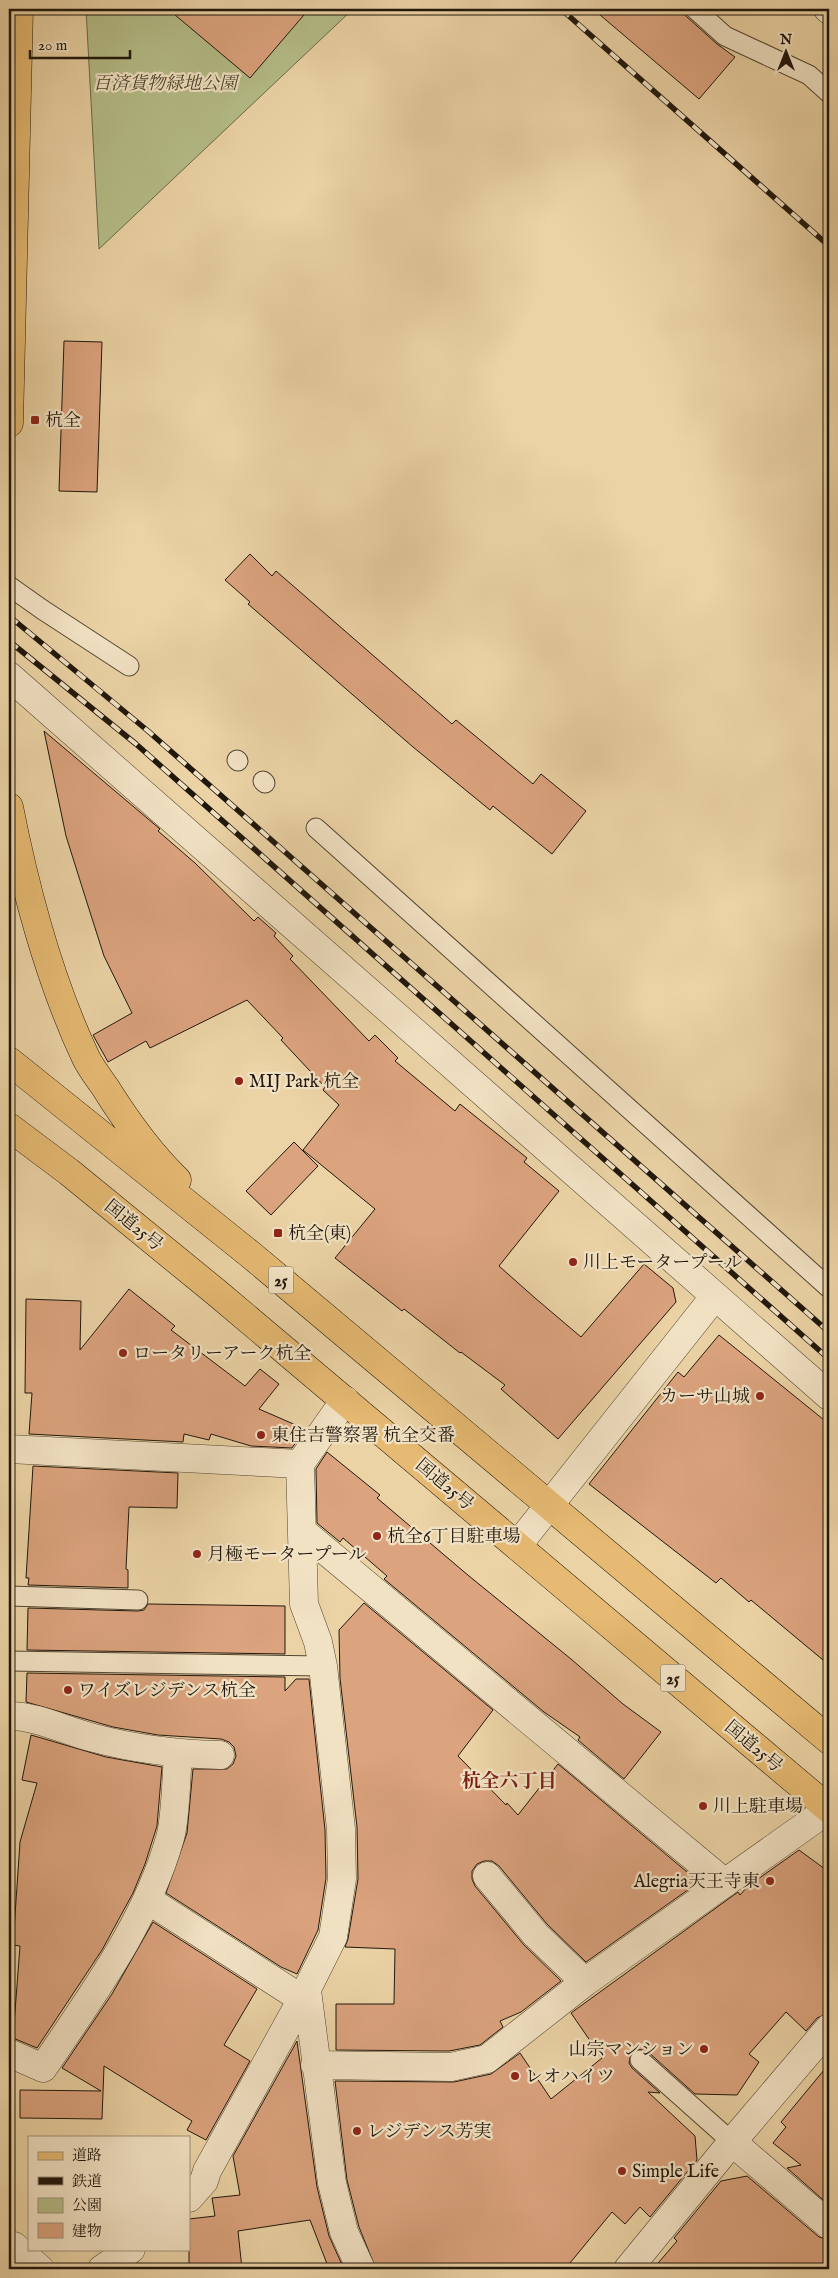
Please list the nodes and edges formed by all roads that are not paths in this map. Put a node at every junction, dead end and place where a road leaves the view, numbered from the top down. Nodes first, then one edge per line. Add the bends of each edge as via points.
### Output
1 (19, 9) edge
2 (695, 9) edge
3 (829, 93) edge
4 (9, 423) edge
5 (9, 586) edge
6 (129, 666) dead end
7 (9, 676) edge
8 (9, 807) edge
9 (316, 828) dead end
10 (9, 1061) edge
11 (9, 1127) edge
12 (251, 1255) junction
13 (829, 1288) edge
14 (715, 1296) junction
15 (829, 1396) edge
16 (345, 1400) junction
17 (9, 1450) edge
18 (300, 1464) junction
19 (548, 1505) junction
20 (302, 1531) junction
21 (517, 1546) junction
22 (9, 1596) edge
23 (138, 1600) dead end
24 (9, 1661) edge
25 (323, 1666) junction
26 (9, 1716) edge
27 (829, 1740) edge
28 (178, 1754) junction
29 (220, 1755) dead end
30 (829, 1809) edge
31 (486, 1876) dead end
32 (725, 1883) junction
33 (148, 1900) junction
34 (585, 1982) junction
35 (304, 1995) junction
36 (829, 2028) edge
37 (9, 2053) edge
38 (640, 2060) dead end
39 (315, 2065) junction
40 (732, 2142) junction
41 (190, 2197) edge
42 (829, 2224) edge
43 (9, 2246) edge
44 (130, 2250) edge
45 (40, 2269) edge
46 (102, 2269) edge
47 (360, 2269) edge
48 (628, 2269) edge

1 - 4 main road
2 - 3 lane via 725,36 809,75
5 - 6 lane
7 - 14 street
8 - 12 main road via 21,866 38,924 62,1000 87,1059 122,1115 172,1176
9 - 13 lane
10 - 12 main road, 25
11 - 16 main road, 国道25号 / 25 via 69,1172
12 - 19 main road, 25
14 - 15 street
14 - 19 street
16 - 18 street
16 - 21 main road, 国道25号 / 25
17 - 18 street
18 - 20 street
19 - 21 street
19 - 27 main road, 25
20 - 25 street via 304,1604
20 - 32 street
21 - 30 main road, 国道25号 / 25
22 - 23 lane
24 - 25 lane
25 - 35 street via 341,1829 342,1879 333,1937
26 - 28 street via 24,1716 94,1738
28 - 29 street
28 - 33 street via 171,1836
30 - 32 street
31 - 34 street via 536,1935
32 - 34 street
33 - 35 street
33 - 37 street via 104,1978 43,2068
34 - 39 street via 487,2059 451,2067
35 - 39 street
35 - 41 street via 204,2181
36 - 40 street
38 - 40 lane
39 - 47 street via 332,2183 344,2232
40 - 42 street
40 - 48 street
43 - 45 street via 14,2246
44 - 46 street

